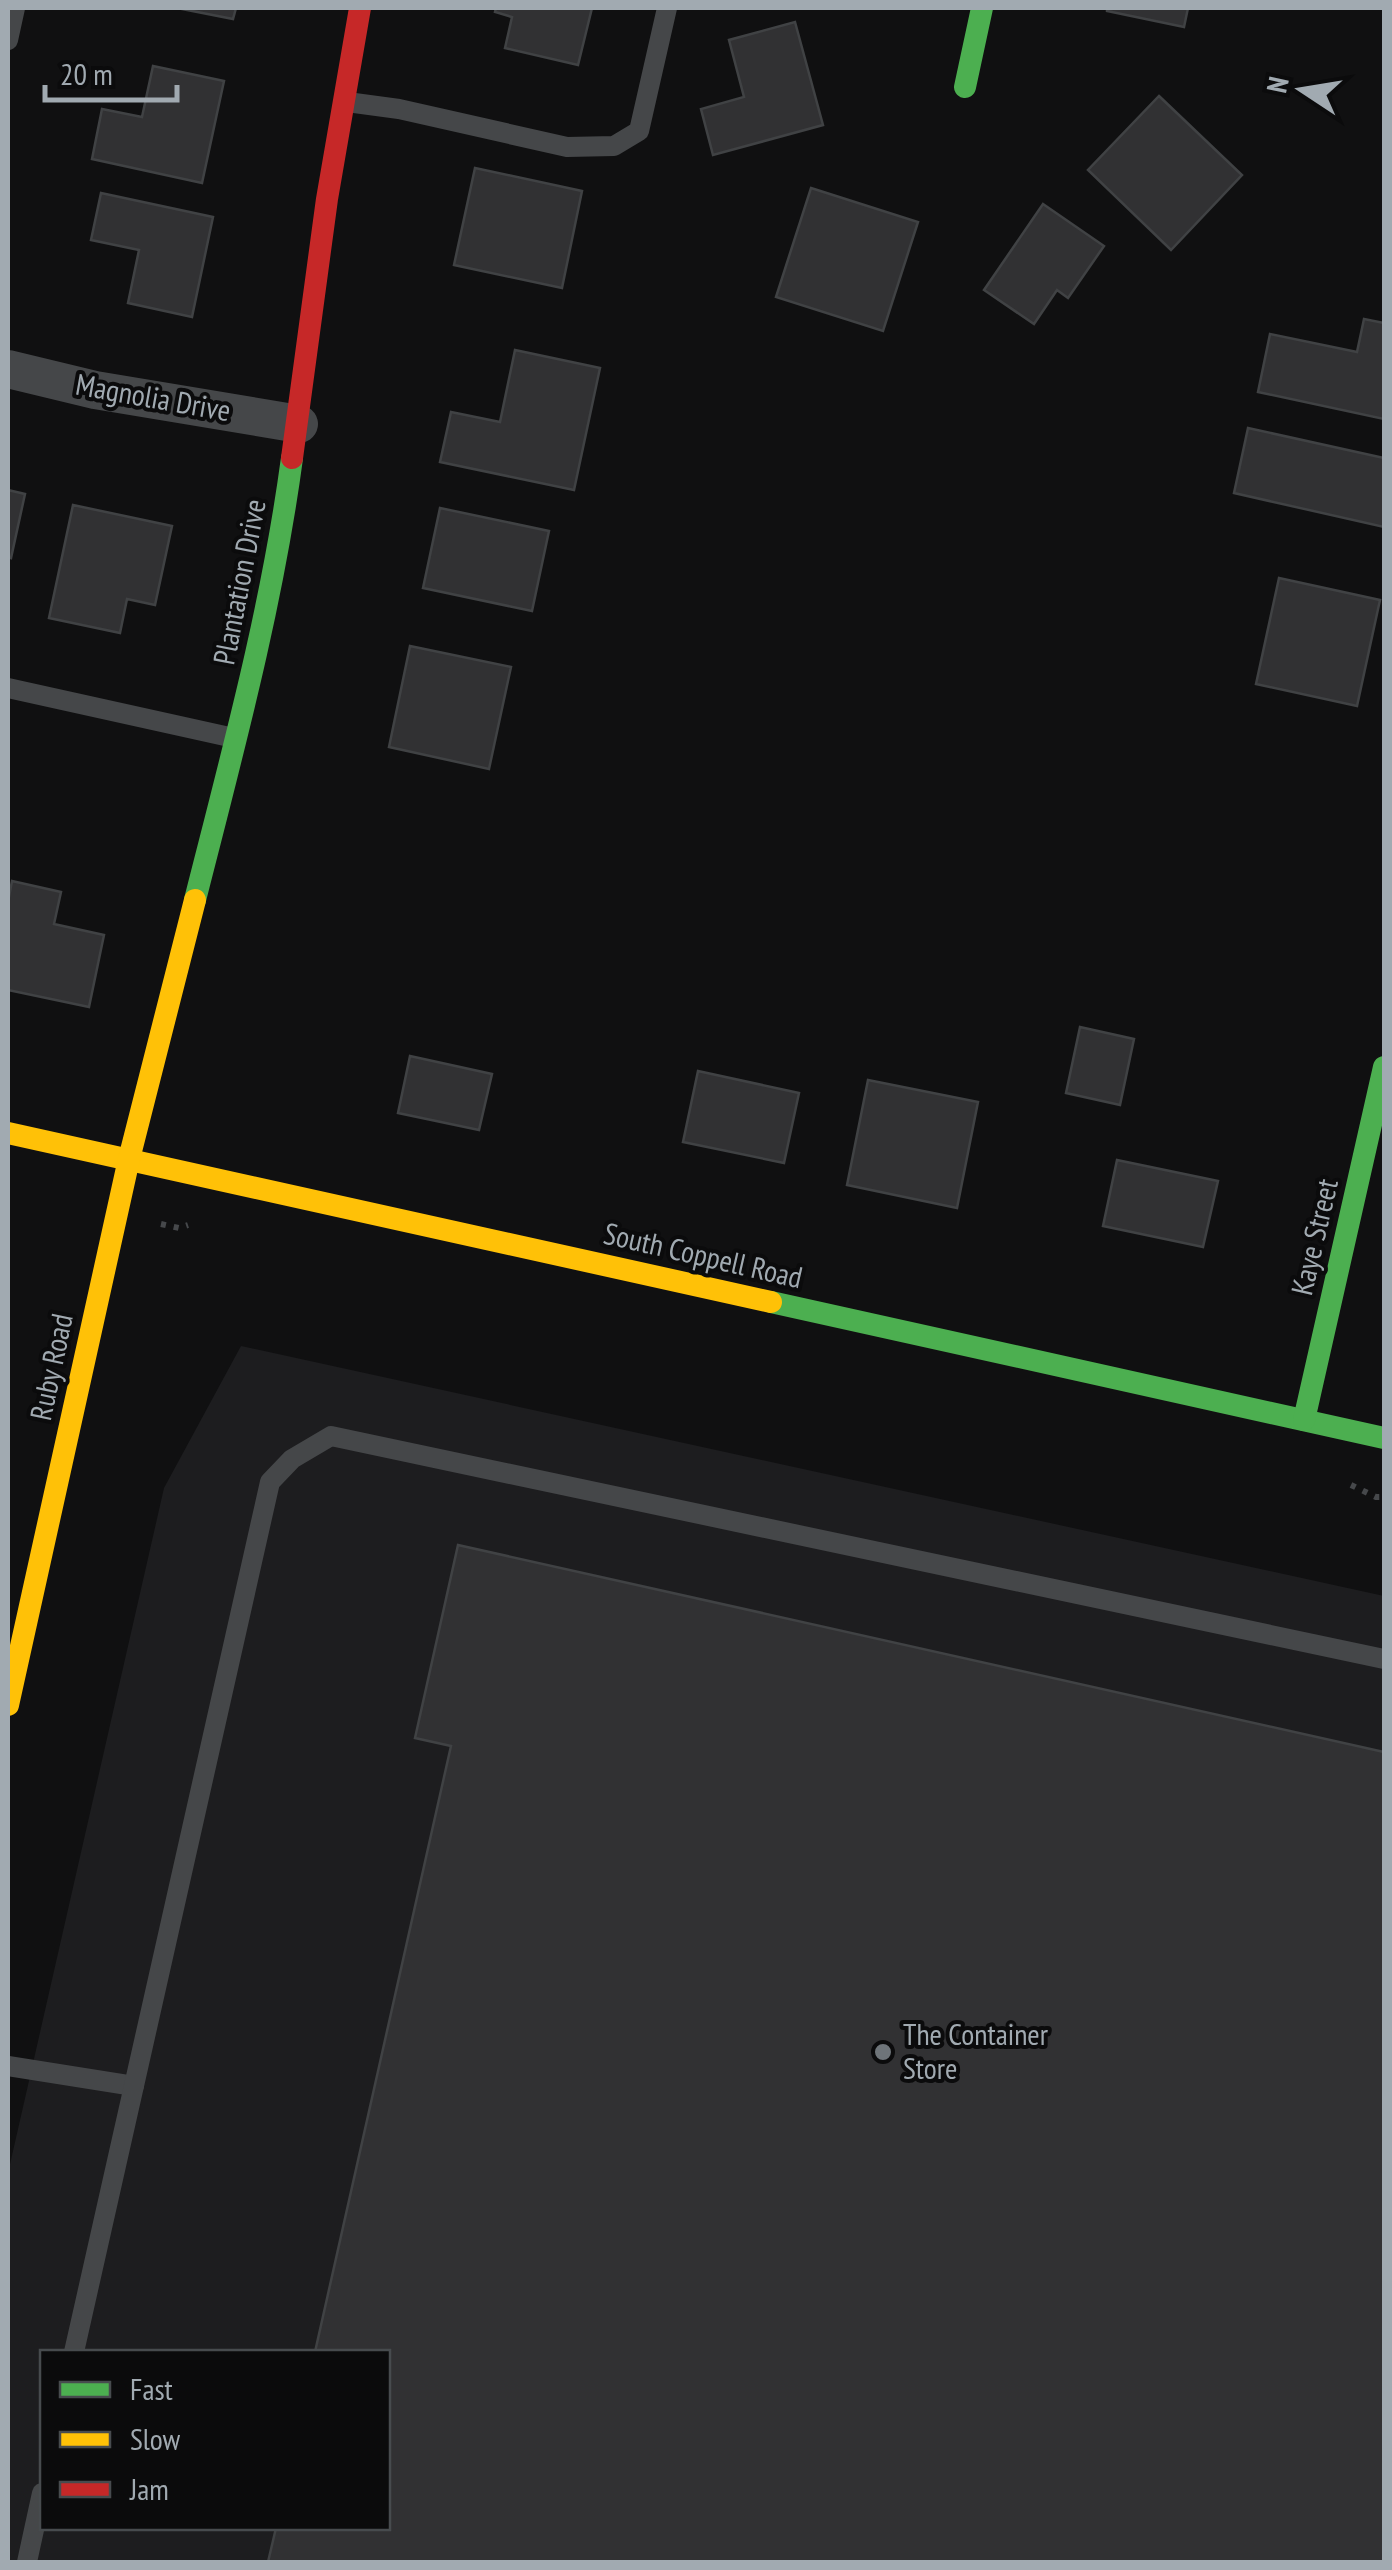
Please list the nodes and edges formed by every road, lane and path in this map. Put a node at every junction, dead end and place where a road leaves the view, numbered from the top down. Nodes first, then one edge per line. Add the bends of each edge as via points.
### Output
1 (15, 8) edge
2 (360, 8) edge
3 (667, 8) edge
4 (982, 8) edge
5 (8, 40) edge
6 (965, 87) dead end
7 (346, 102) junction
8 (8, 369) edge
9 (299, 424) junction
10 (8, 688) edge
11 (236, 738) junction
12 (1384, 1068) edge
13 (8, 1133) edge
14 (128, 1159) junction
15 (1304, 1420) junction
16 (1384, 1438) edge
17 (1384, 1659) edge
18 (8, 1705) edge
19 (8, 2066) edge
20 (134, 2086) junction
21 (74, 2350) edge
22 (40, 2503) edge
23 (27, 2562) edge

1 - 5 lane
2 - 7 street, Plantation Drive
3 - 7 lane via 639,131 614,146 567,148
4 - 6 street
7 - 9 street, Plantation Drive via 326,199
8 - 9 street, Magnolia Drive
9 - 11 street, Plantation Drive via 284,528
10 - 11 lane
11 - 14 street, Plantation Drive
12 - 15 street, Kaye Street
13 - 14 street, South Coppell Road
14 - 15 street, South Coppell Road
14 - 18 street, Ruby Road
15 - 16 street, South Coppell Road
17 - 20 lane via 331,1436 292,1458 270,1482
19 - 20 lane
20 - 21 lane
22 - 23 lane

